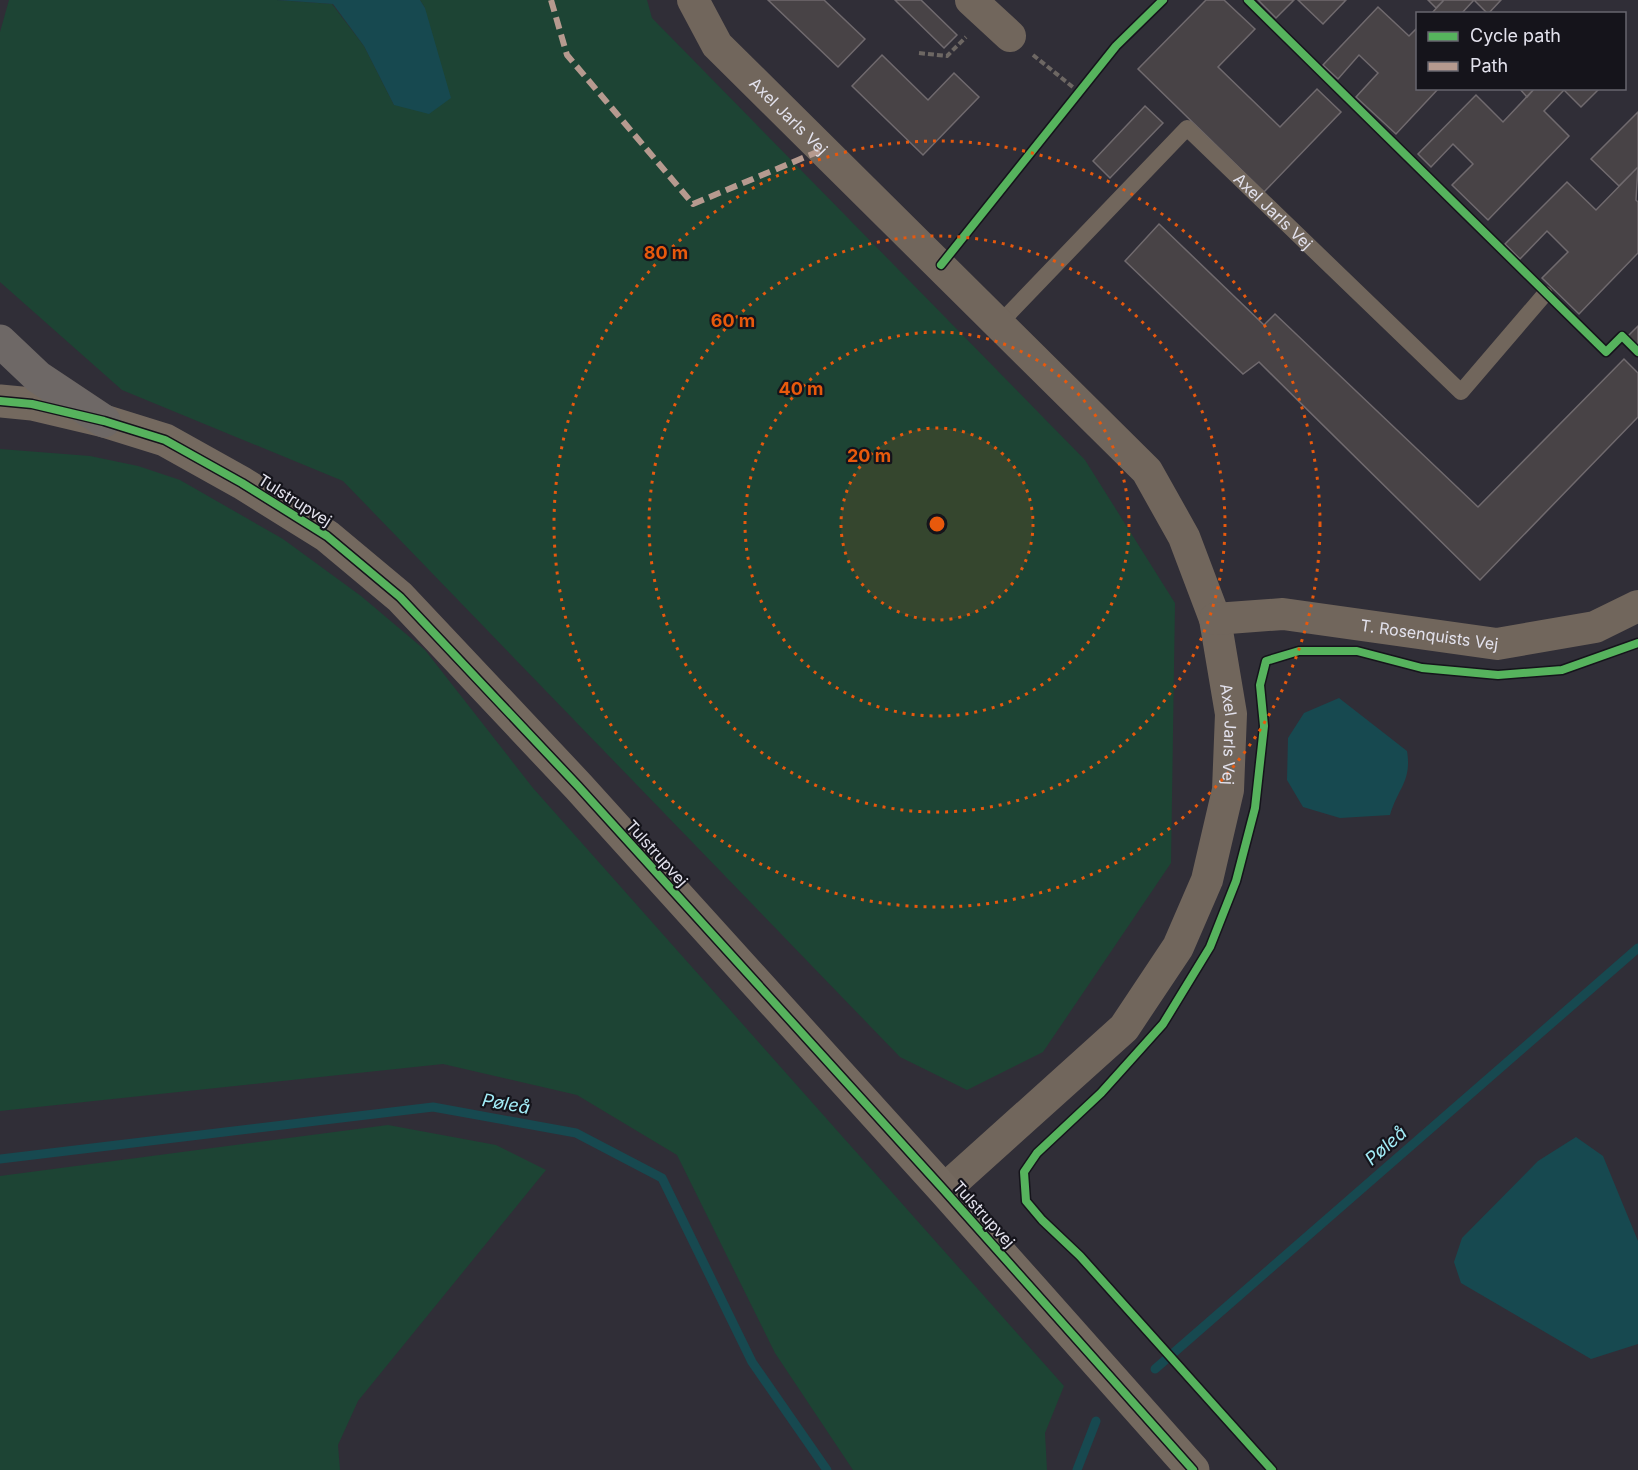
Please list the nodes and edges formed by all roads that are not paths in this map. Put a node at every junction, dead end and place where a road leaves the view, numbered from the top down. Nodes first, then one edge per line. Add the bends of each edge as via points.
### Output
1 (693, 0) edge
2 (979, 7) edge
3 (1010, 36) road end
4 (1545, 294) dead end
5 (1000, 324) junction
6 (0, 341) edge
7 (0, 386) edge
8 (0, 401) edge
9 (32, 404) junction
10 (104, 421) junction
11 (1638, 606) edge
12 (1215, 618) junction
13 (944, 1190) junction
14 (1193, 1470) edge

1 - 5 street, Axel Jarls Vej via 717,45
2 - 3 street
4 - 5 lane, Axel Jarls Vej via 1461,392 1187,129
5 - 12 street, Axel Jarls Vej via 1147,471 1184,537
6 - 10 highway via 38,377
7 - 9 street, Tulstrupvej
8 - 9 street, Tulstrupvej
9 - 10 street, Tulstrupvej
10 - 13 street, Tulstrupvej via 165,440 242,483 327,536 400,597 586,795
11 - 12 street, T. Rosenquists Vej via 1595,627 1497,644 1283,614
12 - 13 street, Axel Jarls Vej via 1231,714 1228,790 1207,880 1178,947 1124,1028
13 - 14 street, Tulstrupvej

